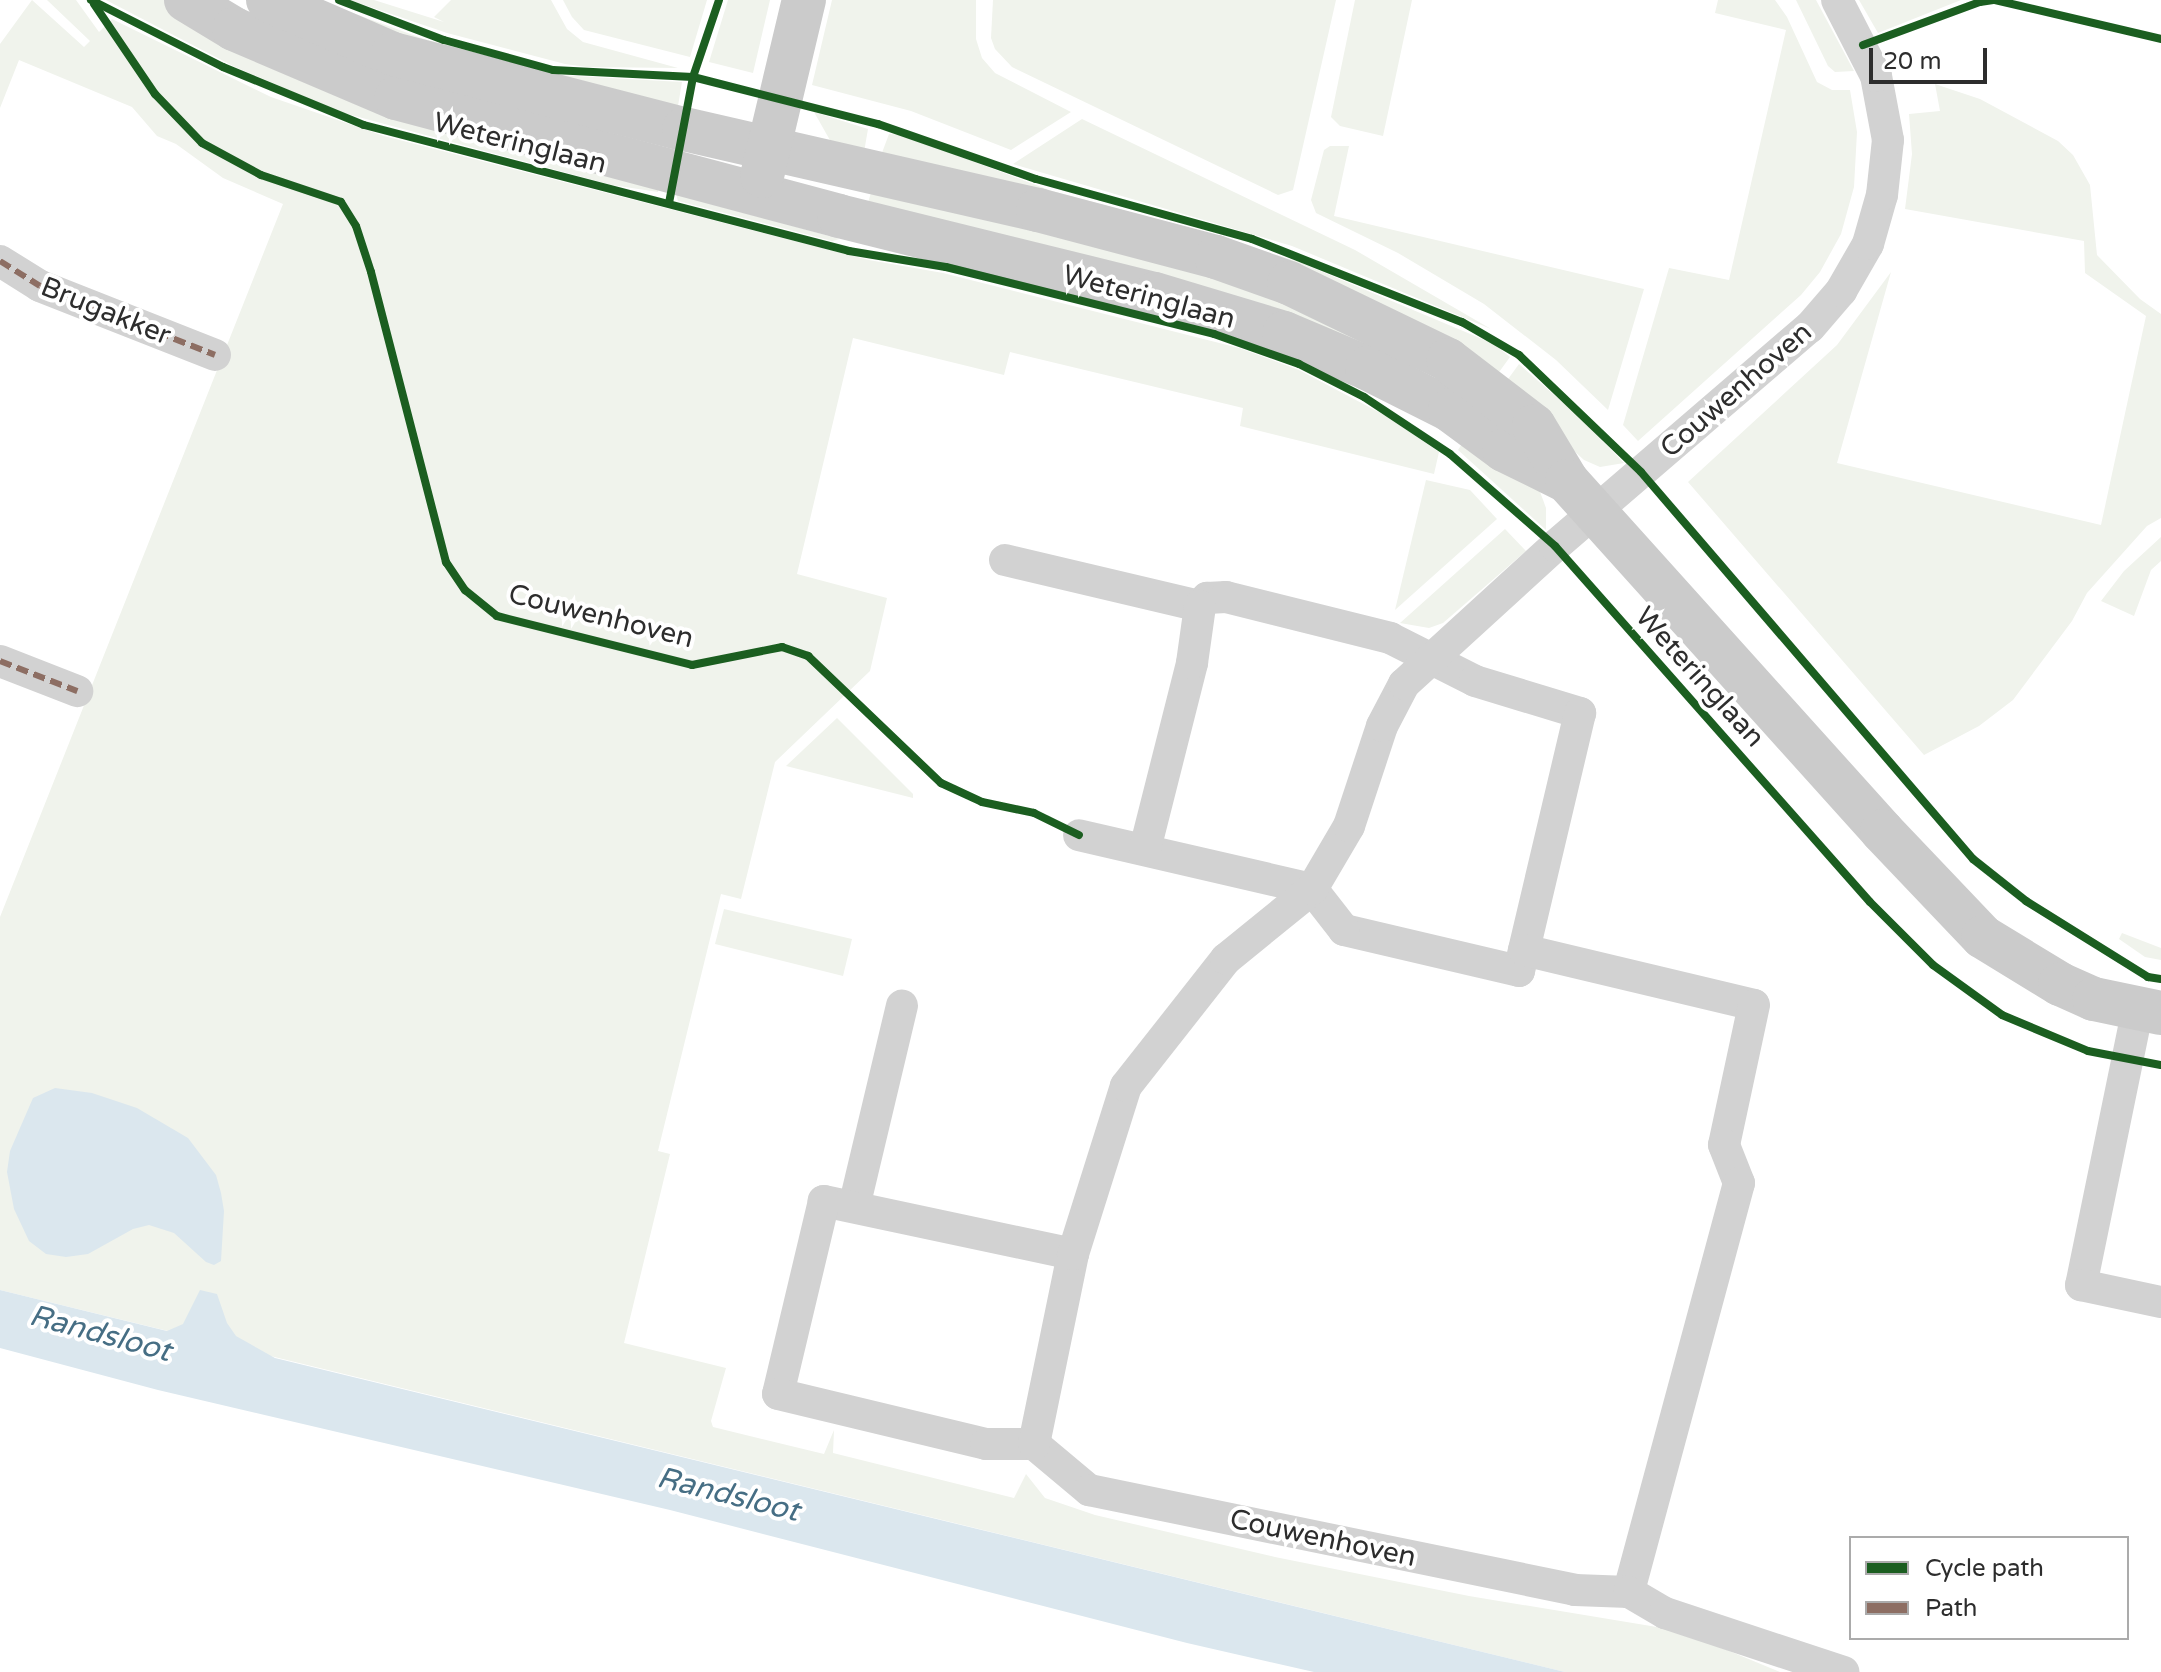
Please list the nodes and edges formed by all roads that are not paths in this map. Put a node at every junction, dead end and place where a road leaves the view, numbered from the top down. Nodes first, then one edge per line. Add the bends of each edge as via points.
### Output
1 (186, 0) edge
2 (268, 0) edge
3 (804, 0) edge
4 (1837, 0) edge
5 (768, 148) junction
6 (757, 193) junction
7 (0, 261) edge
8 (215, 355) dead end
9 (1567, 481) junction
10 (1595, 513) junction
11 (1005, 560) dead end
12 (1200, 606) junction
13 (1433, 658) junction
14 (0, 661) edge
15 (77, 691) dead end
16 (1079, 835) dead end
17 (1145, 849) junction
18 (1312, 889) junction
19 (1524, 950) junction
20 (902, 1006) dead end
21 (2149, 1010) edge
22 (854, 1207) junction
23 (1073, 1254) junction
24 (2161, 1302) edge
25 (1034, 1444) junction
26 (1629, 1592) junction
27 (1843, 1672) edge

1 - 6 street, Weteringlaan via 234,29 396,98
2 - 5 street, Weteringlaan via 393,54
3 - 5 street
4 - 10 street, Couwenhoven via 1876,76 1888,140 1882,195 1868,244 1841,291 1810,327
5 - 6 street
5 - 9 street, Weteringlaan via 1038,210 1216,257 1289,283 1448,360 1534,426
6 - 9 street, Weteringlaan via 1155,294 1284,333 1450,410 1504,450
7 - 8 street, Brugakker via 40,286
9 - 10 street, Weteringlaan
10 - 13 street, Couwenhoven
10 - 21 street, Weteringlaan via 1983,937 2094,999
11 - 12 street
12 - 13 street via 1207,598 1226,597 1390,638
12 - 17 street via 1192,663
13 - 18 street, Couwenhoven via 1404,684 1382,726 1349,826
13 - 19 street via 1475,681 1580,713
14 - 15 street
16 - 17 street
17 - 18 street
18 - 19 street via 1344,930 1519,971
18 - 23 street, Couwenhoven via 1226,959 1126,1086
19 - 26 street via 1754,1005 1724,1145 1739,1183
20 - 22 street
21 - 24 street via 2081,1285
22 - 23 street
22 - 25 street via 824,1201 778,1394 986,1444
23 - 25 street, Couwenhoven
25 - 26 street, Couwenhoven via 1089,1490 1575,1590
26 - 27 street, Couwenhoven via 1665,1613

